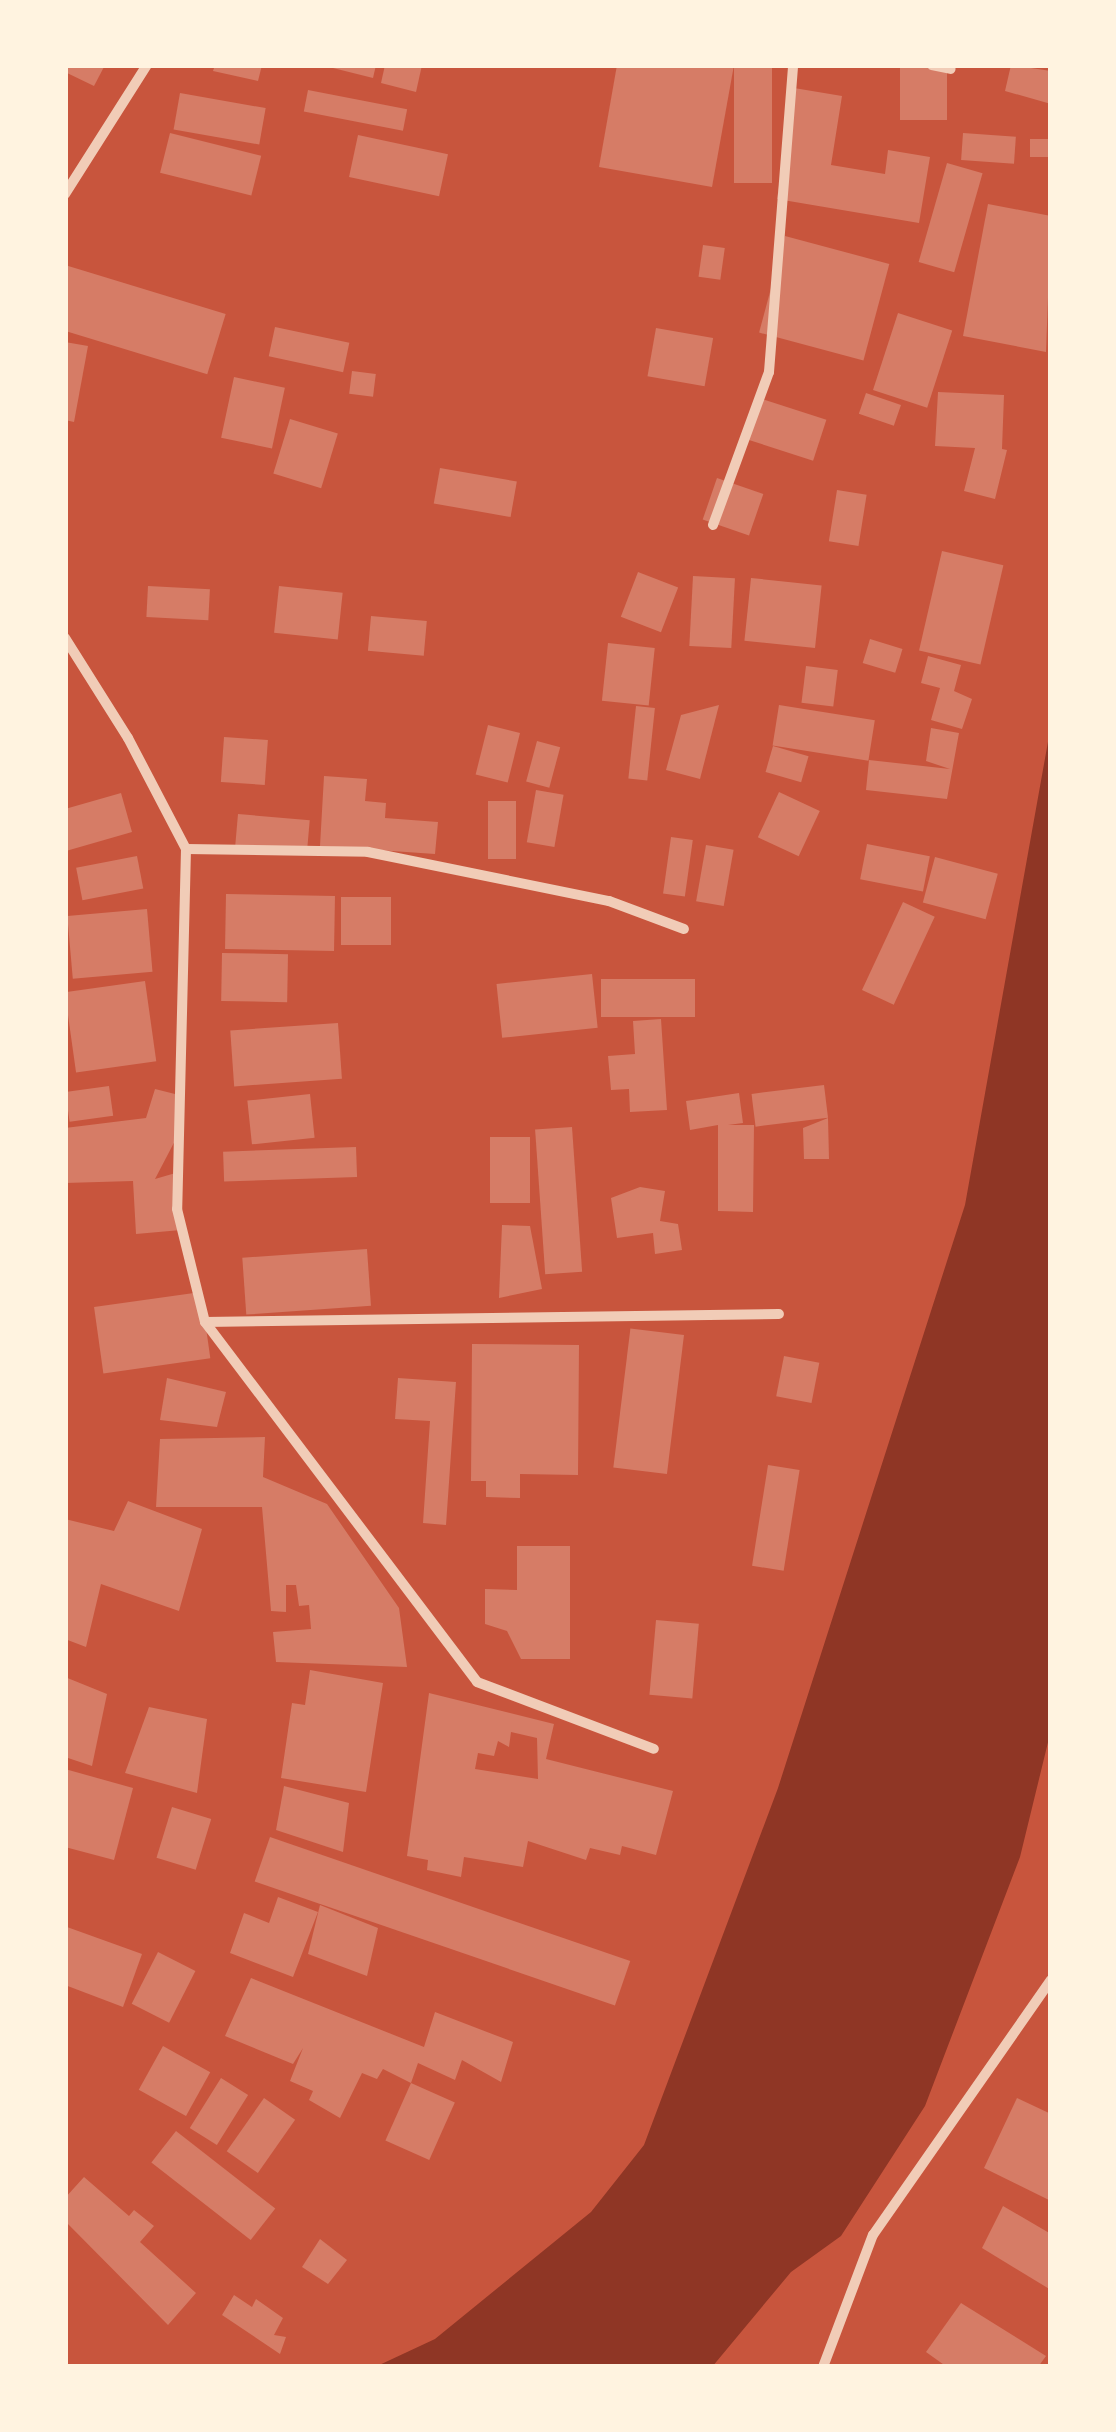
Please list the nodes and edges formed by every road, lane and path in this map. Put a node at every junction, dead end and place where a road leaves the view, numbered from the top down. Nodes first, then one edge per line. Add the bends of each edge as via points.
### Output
1 (147, 65) edge
2 (793, 65) edge
3 (932, 65) edge
4 (951, 69) dead end
5 (65, 194) edge
6 (713, 526) dead end
7 (65, 638) edge
8 (186, 849) junction
9 (684, 929) dead end
10 (779, 1314) dead end
11 (205, 1322) junction
12 (654, 1749) dead end
13 (1051, 1980) edge
14 (822, 2367) edge

1 - 5 street
2 - 6 street via 769,372
3 - 4 street
7 - 8 street
8 - 9 street via 368,852 609,901
8 - 11 street via 177,1209
10 - 11 street
11 - 12 street via 477,1682
13 - 14 street via 873,2235

